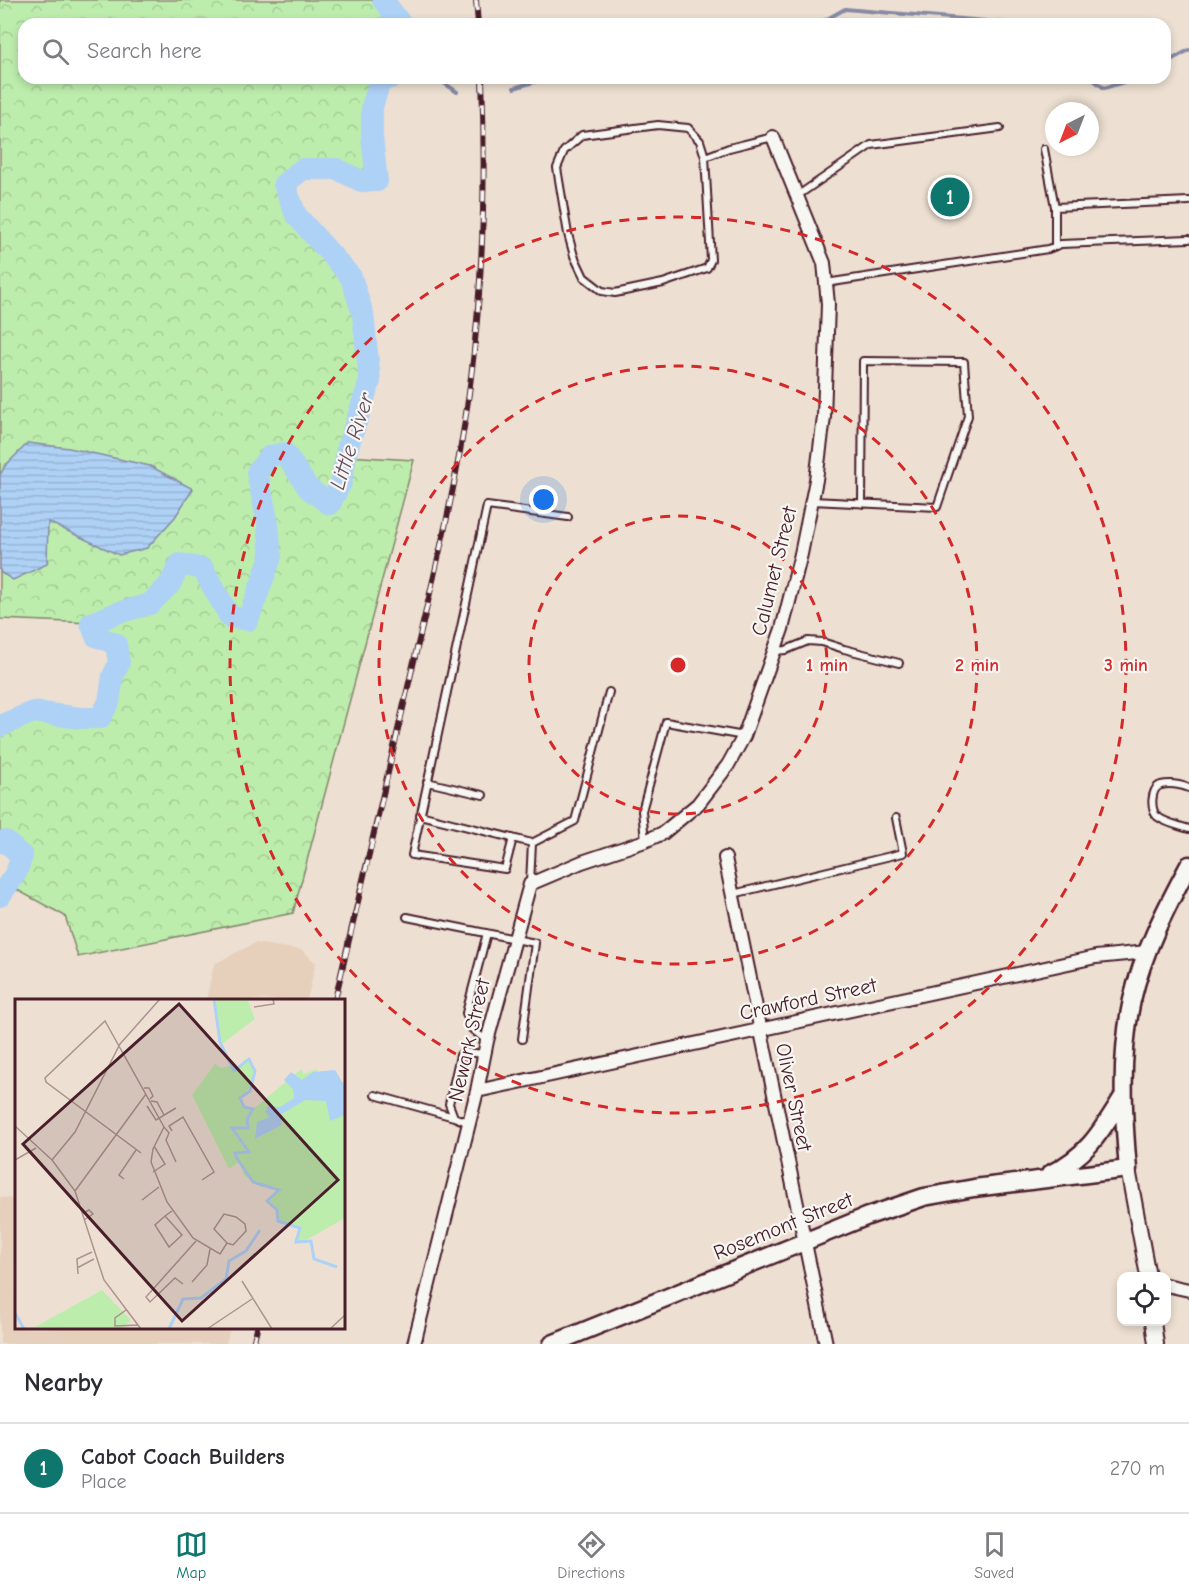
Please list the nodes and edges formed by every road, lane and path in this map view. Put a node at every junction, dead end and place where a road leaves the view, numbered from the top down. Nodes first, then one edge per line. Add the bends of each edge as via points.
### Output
1 (1000, 128) dead end
2 (773, 137) joint
3 (1044, 149) dead end
4 (705, 157) junction
5 (797, 196) junction
6 (1189, 201) edge
7 (1055, 207) junction
8 (1189, 239) edge
9 (1055, 246) junction
10 (826, 283) junction
11 (812, 501) junction
12 (862, 504) junction
13 (568, 517) dead end
14 (775, 651) junction
15 (899, 663) dead end
16 (609, 692) dead end
17 (744, 736) junction
18 (427, 782) junction
19 (1189, 788) edge
20 (483, 795) dead end
21 (420, 815) junction
22 (896, 818) dead end
23 (1189, 830) edge
24 (513, 838) junction
25 (645, 841) junction
26 (532, 843) junction
27 (725, 858) dead end
28 (1189, 865) edge
29 (530, 884) junction
30 (732, 894) junction
31 (407, 916) dead end
32 (487, 933) junction
33 (514, 938) junction
34 (1147, 952) junction
35 (760, 1029) junction
36 (522, 1039) dead end
37 (486, 1048) junction
38 (477, 1090) junction
39 (375, 1095) dead end
40 (1122, 1098) junction
41 (454, 1117) junction
42 (469, 1124) junction
43 (1128, 1169) junction
44 (1039, 1179) junction
45 (804, 1242) junction
46 (1147, 1272) edge
47 (1171, 1286) edge
48 (1189, 1290) edge
49 (1154, 1326) edge
50 (414, 1344) edge
51 (552, 1344) edge
52 (826, 1344) edge
53 (1156, 1344) edge

1 - 5 lane via 871,145
2 - 4 lane
2 - 5 street, Calumet Street
3 - 7 lane
4 - 4 lane via 711,260 707,268 615,293 602,291 584,277 568,234 557,168 572,142 591,133 658,125 688,129 700,141
5 - 10 street, Calumet Street via 824,263
6 - 7 lane
7 - 9 lane
8 - 9 lane
9 - 10 lane
10 - 11 street, Calumet Street via 824,417
11 - 12 lane
11 - 14 street, Calumet Street
12 - 12 lane via 937,507 968,417 964,362 863,361
13 - 18 lane via 487,506
14 - 15 lane via 808,640
14 - 17 street, Calumet Street
16 - 26 lane via 575,821
17 - 25 street, Calumet Street via 698,804 663,833
17 - 25 lane via 666,722 642,811
18 - 20 lane
18 - 21 lane
19 - 23 lane via 1161,785 1154,793 1153,804 1158,817
21 - 24 lane
21 - 24 lane via 412,855 505,869
22 - 30 lane via 903,853
24 - 26 lane
25 - 29 street
26 - 29 lane
27 - 30 street, Oliver Street
28 - 34 main road
29 - 33 street, Newark Street
30 - 35 street, Oliver Street
31 - 32 lane
32 - 33 lane
32 - 37 lane via 466,1013
33 - 36 lane via 535,943
33 - 37 street, Newark Street
34 - 35 street, Crawford Street via 1096,957
34 - 40 main road via 1132,1000
35 - 38 street, Crawford Street
35 - 45 street, Oliver Street
37 - 38 street, Newark Street
37 - 41 lane via 460,1055 449,1104
38 - 42 street, Newark Street
39 - 41 lane
40 - 43 main road
40 - 44 main road, Rosemont Street via 1080,1156
41 - 42 lane
42 - 50 street, Newark Street
43 - 44 main road, Rosemont Street
43 - 46 street
44 - 45 main road, Rosemont Street via 924,1197
45 - 51 main road, Rosemont Street
45 - 52 street, Oliver Street
47 - 48 street
49 - 53 street

